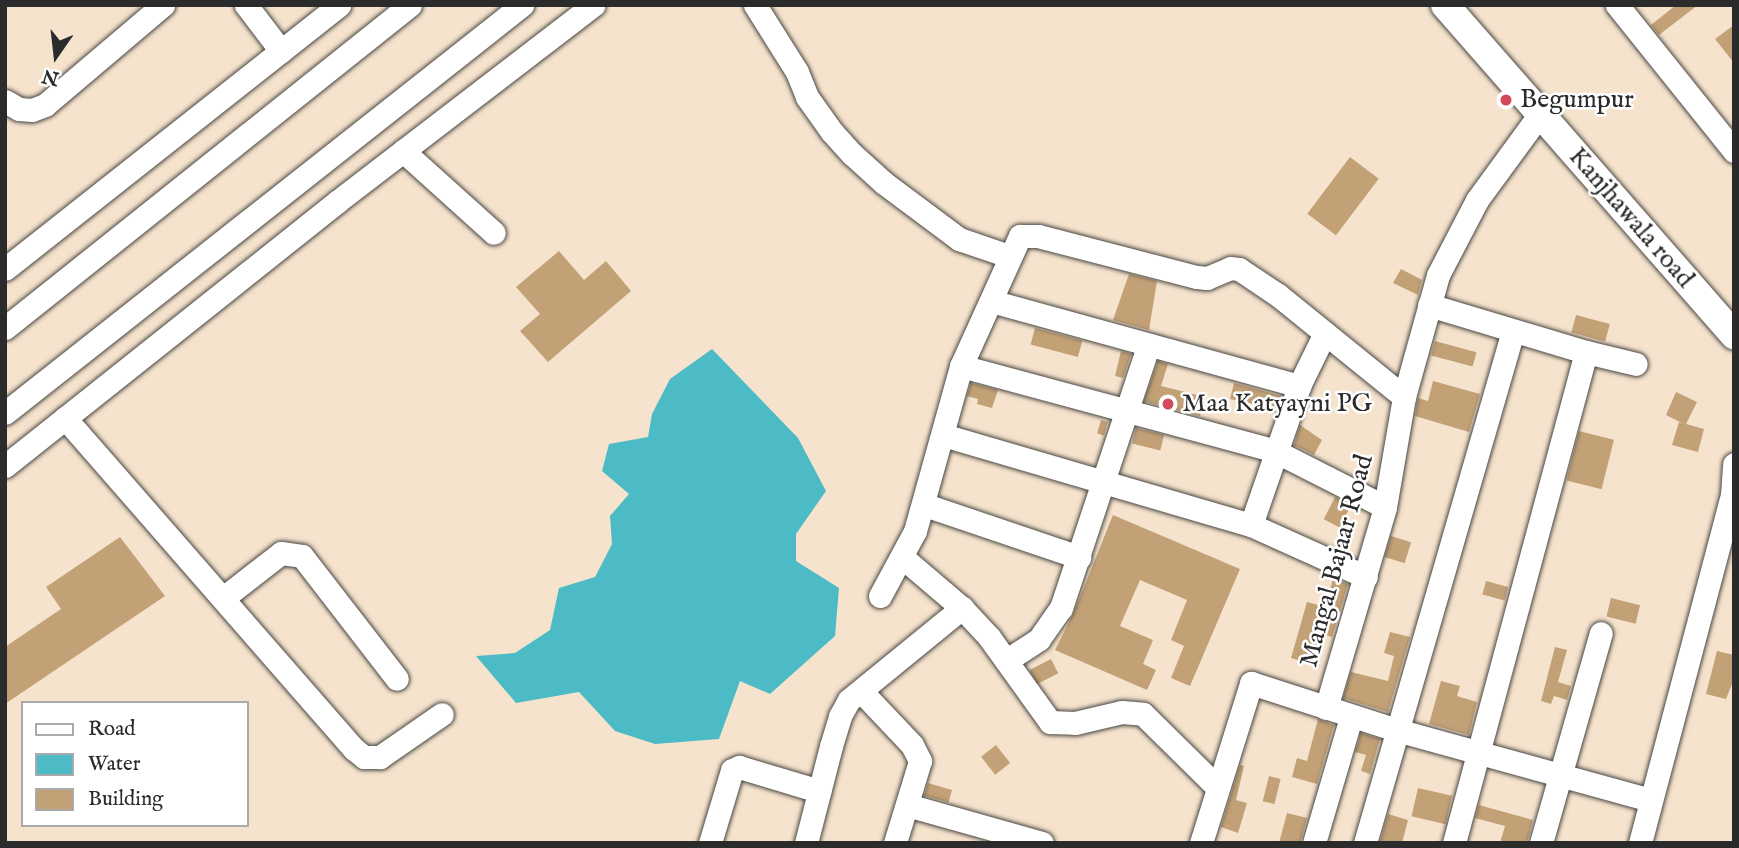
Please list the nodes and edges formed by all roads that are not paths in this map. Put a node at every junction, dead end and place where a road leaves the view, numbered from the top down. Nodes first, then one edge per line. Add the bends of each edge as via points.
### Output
1 (163, 5) edge
2 (246, 5) edge
3 (339, 5) edge
4 (410, 5) edge
5 (522, 5) edge
6 (593, 5) edge
7 (755, 5) edge
8 (1618, 5) edge
9 (1458, 7) edge
10 (281, 51) junction
11 (5, 101) edge
12 (1540, 114) junction
13 (403, 151) junction
14 (1734, 152) edge
15 (494, 233) dead end
16 (1009, 256) junction
17 (5, 269) edge
18 (991, 301) junction
19 (1429, 305) junction
20 (1734, 305) edge
21 (5, 328) edge
22 (1513, 331) junction
23 (1325, 333) junction
24 (1734, 335) edge
25 (1148, 346) junction
26 (1586, 352) junction
27 (1636, 364) dead end
28 (961, 366) junction
29 (1300, 386) junction
30 (1404, 397) junction
31 (1128, 412) junction
32 (5, 413) edge
33 (65, 418) junction
34 (943, 435) junction
35 (1275, 451) junction
36 (1734, 464) edge
37 (5, 466) edge
38 (1105, 481) junction
39 (925, 505) junction
40 (1385, 508) junction
41 (1251, 525) junction
42 (1726, 552) edge
43 (902, 557) junction
44 (1079, 557) junction
45 (1366, 577) junction
46 (880, 596) dead end
47 (223, 598) junction
48 (962, 608) junction
49 (1601, 633) dead end
50 (1007, 660) junction
51 (397, 679) dead end
52 (861, 691) junction
53 (1326, 708) junction
54 (442, 714) dead end
55 (1351, 717) junction
56 (1400, 731) junction
57 (1479, 753) junction
58 (1562, 776) junction
59 (1217, 787) junction
60 (819, 791) junction
61 (1651, 800) junction
62 (907, 805) junction
63 (710, 843) edge
64 (806, 843) edge
65 (895, 843) edge
66 (1042, 843) edge
67 (1200, 843) edge
68 (1314, 843) edge
69 (1365, 843) edge
70 (1454, 843) edge
71 (1541, 843) edge
72 (1640, 843) edge

1 - 11 street via 45,105 19,110
2 - 10 street
3 - 10 street
4 - 21 street
5 - 32 street
6 - 13 street
7 - 16 street via 783,47 807,97 852,154 959,239
8 - 14 street
9 - 12 main road, Kanjhawala road
9 - 20 main road, Kanjhawala road
10 - 17 street
12 - 19 street, Mangal Bajaar Road via 1466,218
12 - 24 main road, Kanjhawala road
13 - 15 street
13 - 33 street
16 - 18 street
16 - 23 street via 1016,240 1029,234 1197,277 1239,269
18 - 25 street
18 - 28 street
19 - 22 street
19 - 30 street, Mangal Bajaar Road
22 - 26 street
22 - 56 street
23 - 29 street
23 - 30 street
25 - 29 street
25 - 31 street
26 - 27 street
26 - 57 street
28 - 31 street
28 - 34 street
29 - 35 street
30 - 40 street, Mangal Bajaar Road
31 - 35 street
31 - 38 street
33 - 37 street
33 - 47 street
34 - 38 street
34 - 39 street
35 - 40 street
35 - 41 street
36 - 42 street
38 - 41 street
38 - 44 street
39 - 43 street
39 - 44 street
40 - 45 street, Mangal Bajaar Road
41 - 45 street
42 - 61 street
43 - 46 street
43 - 48 street
44 - 50 street via 1053,622 1039,639
45 - 53 street, Mangal Bajaar Road
47 - 51 street via 281,553 302,556
47 - 54 street via 323,717 364,757 380,757
48 - 50 street
48 - 52 street
49 - 58 street
50 - 59 street via 1050,722 1074,723 1122,712 1143,714
52 - 60 street via 840,716
52 - 62 street via 918,755
53 - 55 street
53 - 59 street via 1251,683
55 - 56 street
55 - 68 street
56 - 57 street
56 - 69 street
57 - 58 street
57 - 70 street
58 - 61 street
58 - 71 street
59 - 67 street
60 - 63 street via 747,769 732,770
60 - 64 street
61 - 72 street
62 - 65 street
62 - 66 street

